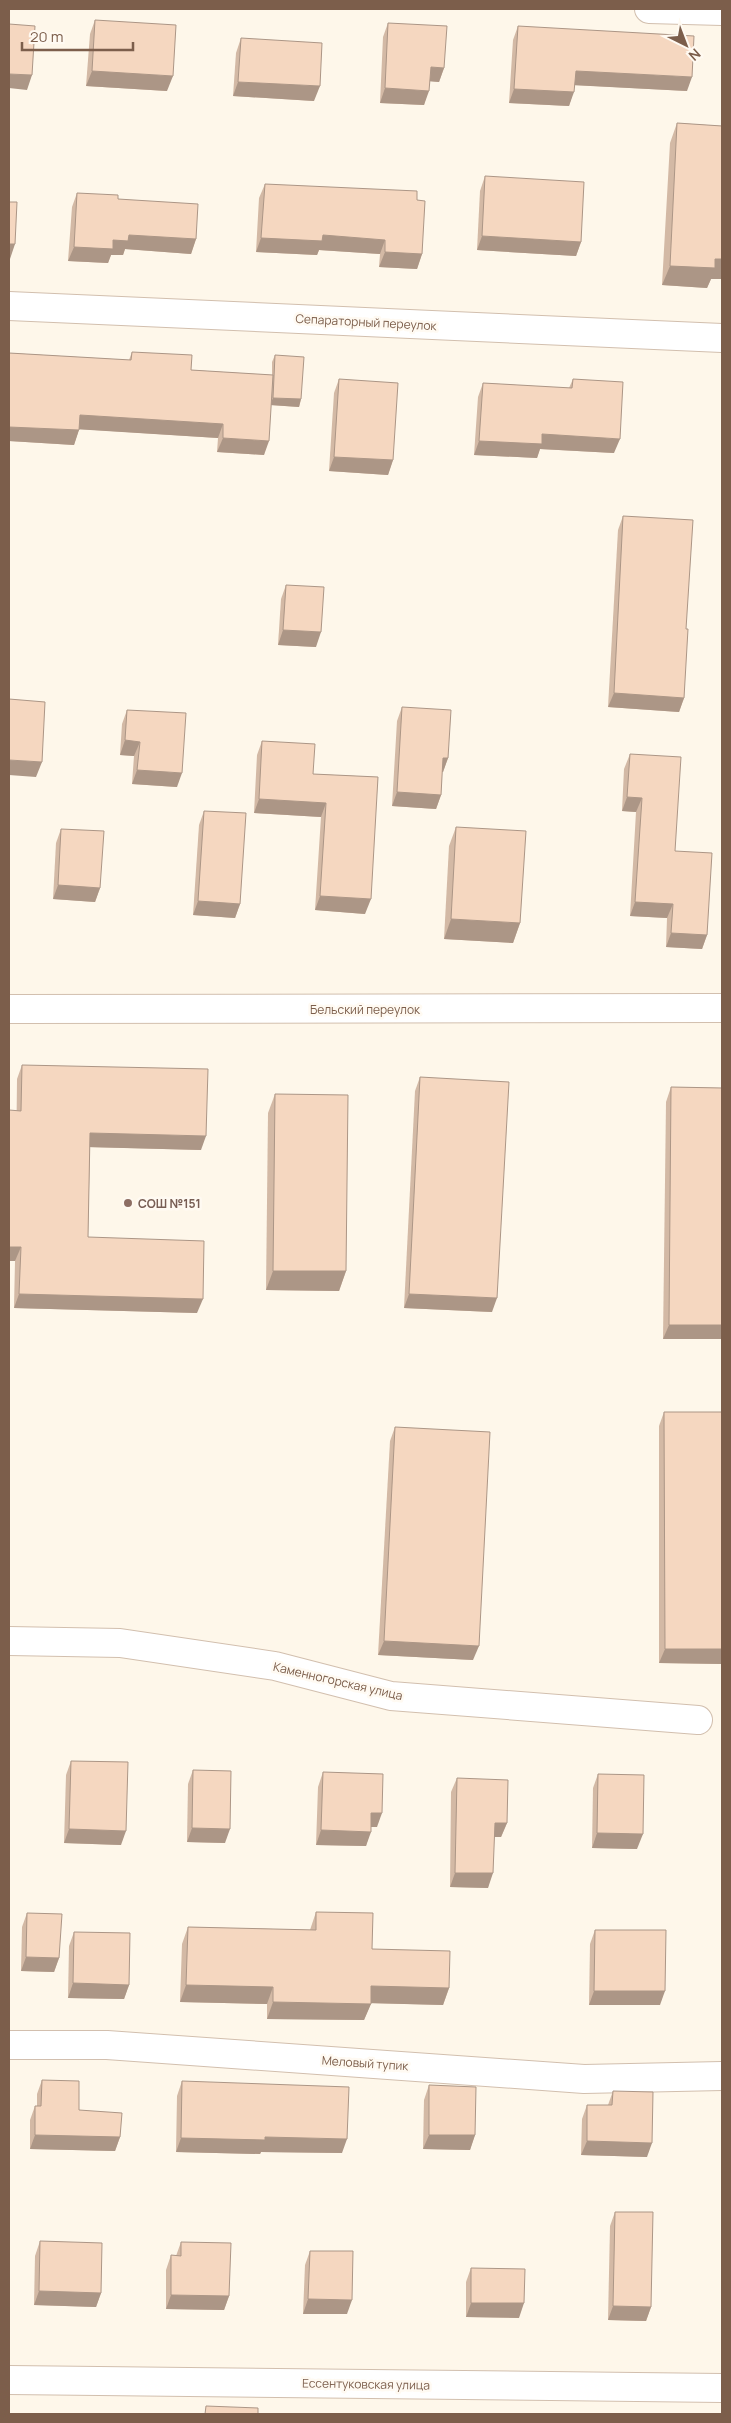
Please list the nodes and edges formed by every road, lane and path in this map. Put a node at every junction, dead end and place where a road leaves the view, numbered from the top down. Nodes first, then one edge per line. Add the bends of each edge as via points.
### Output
1 (649, 9) edge
2 (722, 11) edge
3 (9, 306) edge
4 (722, 338) edge
5 (722, 1008) edge
6 (9, 1009) edge
7 (9, 1641) edge
8 (698, 1720) dead end
9 (9, 2045) edge
10 (722, 2076) edge
11 (9, 2380) edge
12 (722, 2388) edge

1 - 2 street
3 - 4 street, Сепараторный переулок
5 - 6 street, Бельский переулок
7 - 8 street, Каменногорская улица via 120,1643 275,1666 392,1696
9 - 10 street, Меловый тупик via 107,2045 584,2079
11 - 12 street, Ессентуковская улица

